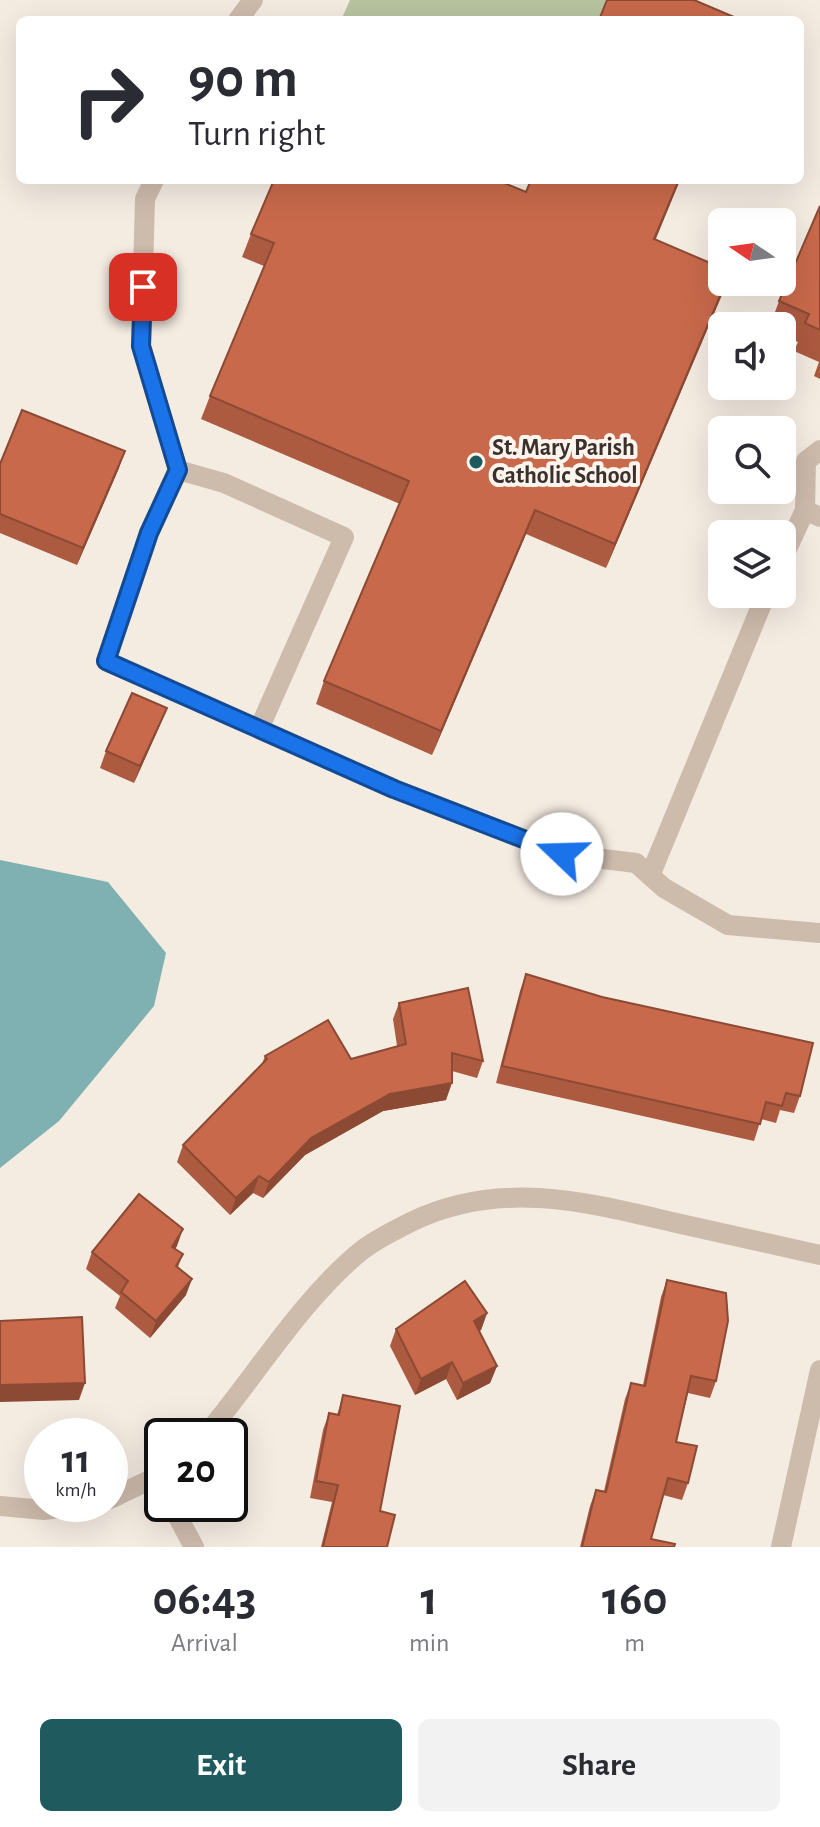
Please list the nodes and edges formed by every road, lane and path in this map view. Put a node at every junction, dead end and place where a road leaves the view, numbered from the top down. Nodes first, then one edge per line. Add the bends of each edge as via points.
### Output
1 (152, 184) edge
2 (820, 450) edge
3 (178, 470) junction
4 (813, 514) edge
5 (796, 539) edge
6 (760, 608) edge
7 (259, 729) junction
8 (650, 876) junction
9 (820, 933) edge
10 (820, 1255) edge
11 (820, 1370) edge
12 (219, 1418) edge
13 (0, 1506) edge
14 (24, 1508) edge
15 (181, 1522) edge
16 (194, 1547) edge
17 (781, 1547) edge

1 - 3 street via 145,199 141,346
2 - 4 street via 806,461
3 - 7 street via 149,533 106,661
3 - 7 street via 224,483 344,537
4 - 5 street
6 - 8 street
7 - 8 street via 562,854 636,863
8 - 9 street via 728,925
10 - 12 street via 538,1195 451,1206 361,1250
11 - 17 street
13 - 14 street
15 - 16 street

